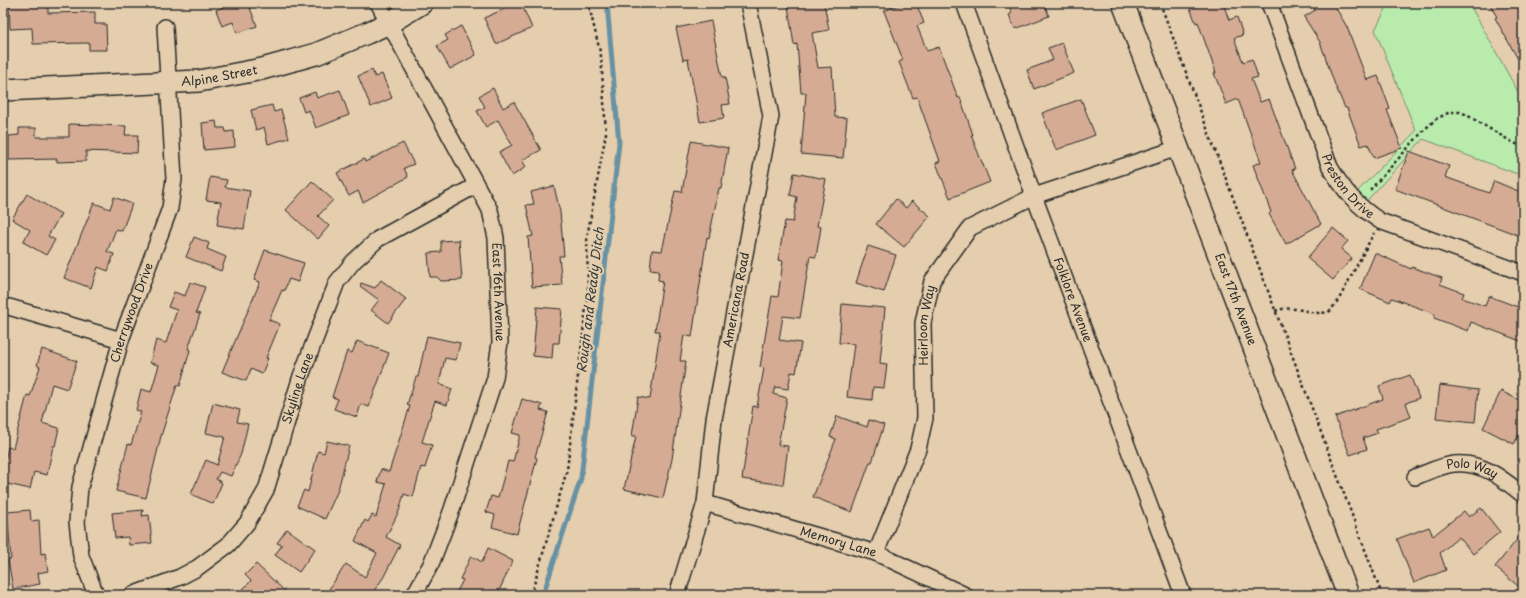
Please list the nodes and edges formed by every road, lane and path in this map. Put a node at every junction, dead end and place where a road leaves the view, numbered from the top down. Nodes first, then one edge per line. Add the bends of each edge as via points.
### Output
1 (378, 3) edge
2 (422, 3) edge
3 (589, 3) edge
4 (748, 3) edge
5 (964, 3) edge
6 (1123, 3) edge
7 (1160, 3) edge
8 (1269, 3) edge
9 (389, 23) junction
10 (165, 27) dead end
11 (168, 83) junction
12 (3, 90) edge
13 (1523, 147) edge
14 (1178, 148) junction
15 (475, 186) junction
16 (1370, 190) dead end
17 (1034, 196) junction
18 (1375, 231) dead end
19 (1523, 273) edge
20 (9, 307) dead end
21 (1275, 311) junction
22 (121, 340) junction
23 (1415, 477) dead end
24 (1523, 495) edge
25 (705, 502) junction
26 (876, 552) junction
27 (96, 595) edge
28 (132, 595) edge
29 (414, 595) edge
30 (531, 595) edge
31 (677, 595) edge
32 (965, 595) edge
33 (1183, 595) edge
34 (1348, 595) edge
35 (1382, 595) edge

1 - 9 street, East 16th Avenue
2 - 9 main road, Alpine Street
3 - 30 path via 601,56 606,133 587,237 588,290 567,470
4 - 25 street, Americana Road via 771,116 714,419
5 - 17 street, Folklore Avenue
6 - 14 main road, East 17th Avenue
7 - 21 path
8 - 19 street, Preston Drive via 1330,167 1351,198 1380,221
9 - 11 main road, Alpine Street via 316,54 262,69 199,81
9 - 15 street, East 16th Avenue
10 - 11 street, Cherrywood Drive
11 - 12 main road, Alpine Street
11 - 22 street, Cherrywood Drive via 174,179 170,208
13 - 16 path via 1465,114 1450,112 1440,116 1425,129
14 - 17 street, Heirloom Way
14 - 34 main road, East 17th Avenue
15 - 28 street, Skyline Lane via 378,239 353,262 338,282 301,376 266,490 247,523 228,545 198,568
15 - 29 street, East 16th Avenue via 490,210 496,238 500,342 495,378 431,564
17 - 26 street, Heirloom Way via 970,228 932,281 923,323 925,418 918,449
17 - 33 street, Folklore Avenue
18 - 21 path via 1330,311 1322,313 1287,308
20 - 22 street
21 - 35 path
22 - 27 street, Cherrywood Drive via 80,487 77,522 81,556
23 - 24 street, Polo Way via 1452,464 1465,464 1496,474
25 - 26 street, Memory Lane
25 - 31 street, Americana Road
26 - 32 street, Memory Lane

